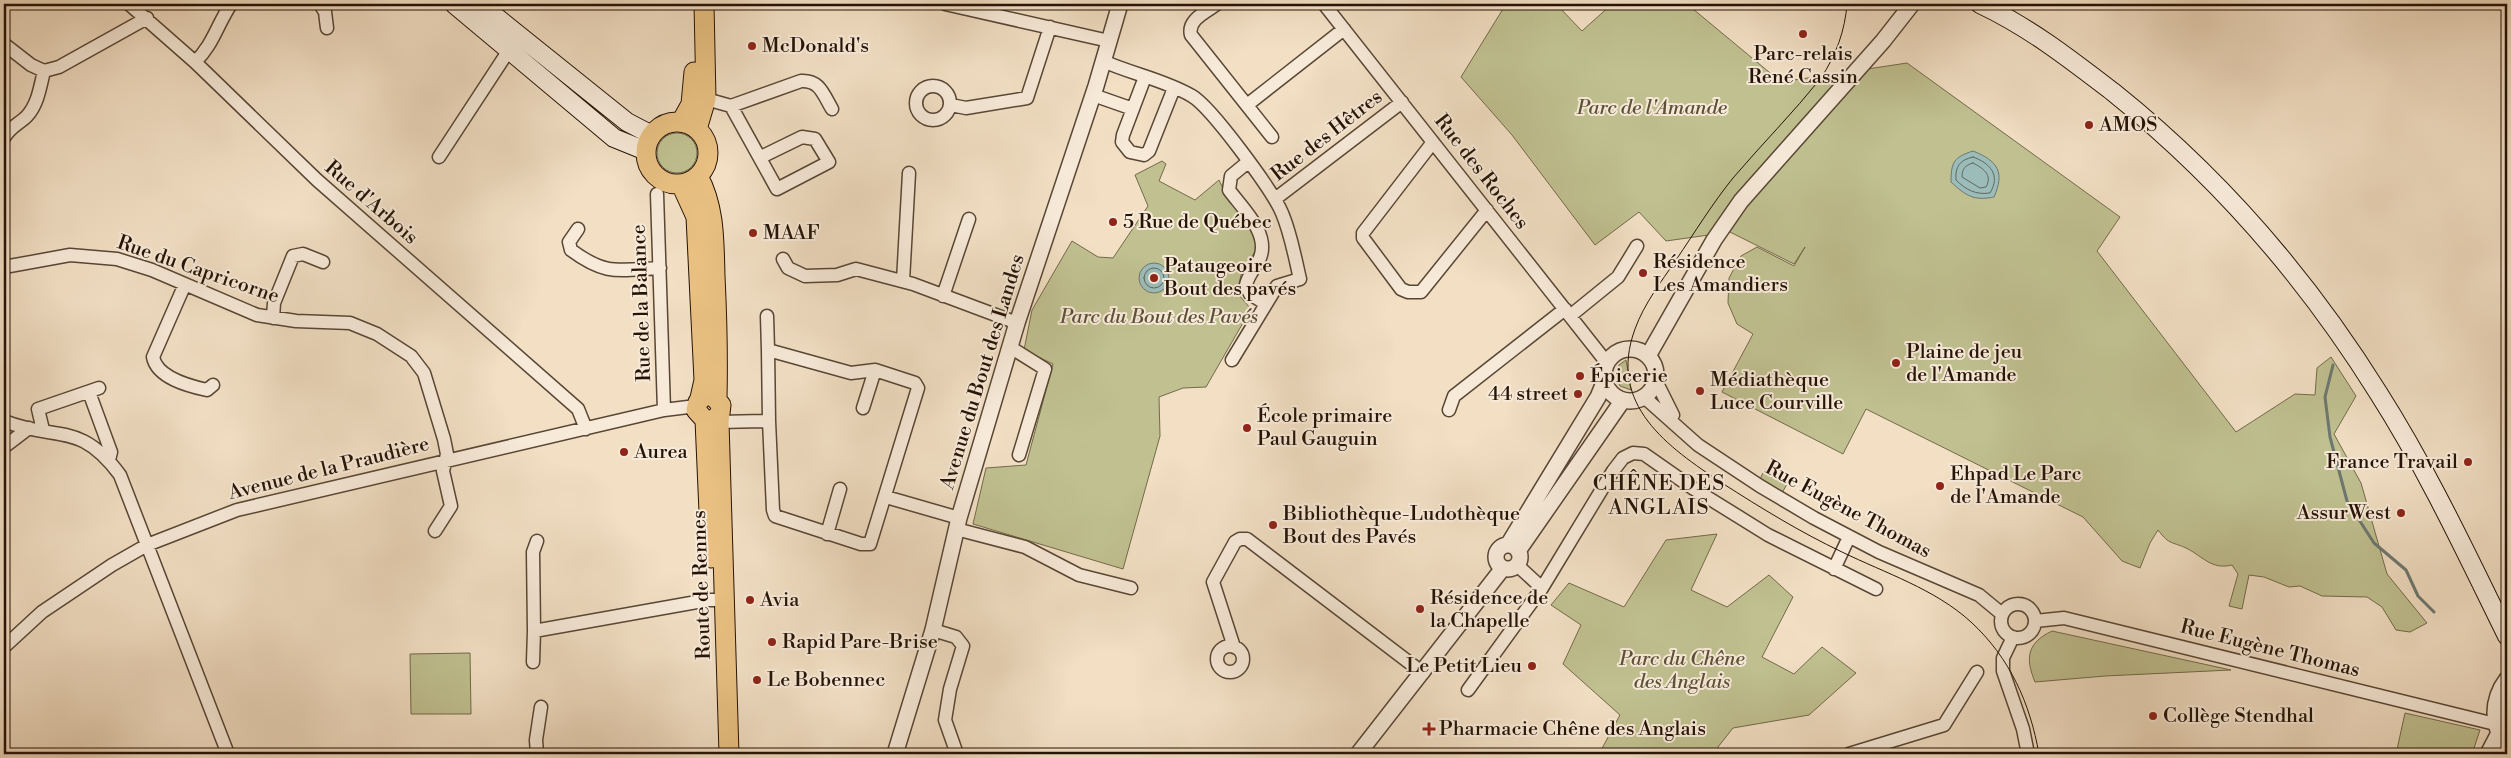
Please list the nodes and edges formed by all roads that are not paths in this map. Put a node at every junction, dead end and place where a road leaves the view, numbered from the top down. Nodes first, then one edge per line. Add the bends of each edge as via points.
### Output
1 (129, 4) edge
2 (231, 4) edge
3 (320, 4) edge
4 (454, 4) edge
5 (480, 4) edge
6 (693, 4) edge
7 (704, 4) edge
8 (945, 4) edge
9 (1120, 4) edge
10 (1217, 4) edge
11 (1324, 4) edge
12 (1912, 4) edge
13 (1980, 4) edge
14 (2009, 4) edge
15 (147, 18) junction
16 (327, 28) dead end
17 (1050, 28) junction
18 (1344, 29) junction
19 (1109, 41) junction
20 (4, 44) edge
21 (509, 50) junction
22 (1103, 61) junction
23 (195, 62) junction
24 (44, 72) junction
25 (1145, 77) junction
26 (1174, 88) junction
27 (1093, 95) junction
28 (706, 99) junction
29 (1402, 102) junction
30 (950, 105) dead end
31 (1247, 105) junction
32 (731, 106) junction
33 (832, 109) dead end
34 (1133, 110) junction
35 (689, 126) junction
36 (1272, 137) dead end
37 (4, 138) edge
38 (1433, 142) junction
39 (649, 143) junction
40 (439, 157) dead end
41 (761, 157) junction
42 (1248, 162) junction
43 (908, 173) dead end
44 (698, 176) junction
45 (681, 184) junction
46 (657, 194) dead end
47 (1275, 199) junction
48 (1487, 210) junction
49 (969, 219) dead end
50 (578, 229) dead end
51 (1637, 246) dead end
52 (783, 259) dead end
53 (323, 262) dead end
54 (4, 268) edge
55 (660, 268) junction
56 (902, 281) junction
57 (185, 284) junction
58 (943, 296) junction
59 (1266, 304) junction
60 (1568, 312) junction
61 (767, 316) dead end
62 (273, 318) junction
63 (1017, 323) junction
64 (1010, 347) junction
65 (768, 350) junction
66 (1648, 356) junction
67 (1232, 360) dead end
68 (1607, 363) junction
69 (875, 370) junction
70 (1605, 380) junction
71 (1656, 381) junction
72 (213, 384) dead end
73 (1644, 397) junction
74 (1623, 400) junction
75 (863, 408) dead end
76 (664, 410) junction
77 (709, 410) junction
78 (1449, 410) dead end
79 (769, 421) junction
80 (4, 422) edge
81 (29, 428) junction
82 (586, 429) junction
83 (43, 430) junction
84 (1682, 430) junction
85 (4, 447) edge
86 (1020, 455) dead end
87 (109, 460) junction
88 (446, 460) junction
89 (840, 489) dead end
90 (886, 497) junction
91 (958, 524) junction
92 (435, 531) dead end
93 (827, 534) junction
94 (1849, 536) junction
95 (537, 542) dead end
96 (146, 545) junction
97 (1511, 557) junction
98 (1834, 570) junction
99 (1131, 588) dead end
100 (1542, 588) junction
101 (1876, 589) dead end
102 (720, 600) junction
103 (2507, 612) edge
104 (2002, 614) junction
105 (2035, 621) junction
106 (933, 630) junction
107 (534, 631) junction
108 (2507, 636) edge
109 (2013, 637) junction
110 (4, 647) edge
111 (1234, 647) dead end
112 (533, 662) dead end
113 (1977, 672) dead end
114 (1423, 673) junction
115 (2507, 678) edge
116 (1468, 690) dead end
117 (541, 707) dead end
118 (2497, 728) junction
119 (2507, 748) edge
120 (228, 754) edge
121 (537, 754) edge
122 (718, 754) edge
123 (729, 754) edge
124 (895, 754) edge
125 (957, 754) edge
126 (1358, 754) edge
127 (1849, 754) edge
128 (2028, 754) edge
129 (2488, 754) edge

1 - 15 street, Rue d'Arbois
2 - 23 street via 208,49
3 - 16 street via 325,12
4 - 21 main road
5 - 39 main road
6 - 35 main road via 694,85
7 - 28 main road
8 - 17 street
9 - 19 street, Avenue du Bout des Landes
10 - 31 street via 1193,22 1191,35
11 - 18 street, Rue des Roches
12 - 66 street via 1883,42 1741,201 1714,240
13 - 108 main road via 2038,35 2146,119 2252,224 2302,284 2381,396
14 - 103 main road via 2148,108 2234,191 2307,275 2388,392 2430,463
15 - 23 street, Rue d'Arbois
15 - 24 street via 59,67
17 - 19 street
17 - 30 street via 1027,98 966,108
18 - 29 street, Rue des Roches
18 - 31 street
19 - 22 street, Avenue du Bout des Landes
20 - 24 street
21 - 39 main road via 614,138
21 - 40 street
22 - 25 street
22 - 27 street, Avenue du Bout des Landes
23 - 82 street, Rue d'Arbois via 311,175 578,409
24 - 37 street via 36,102
25 - 26 street
25 - 34 street
26 - 34 street via 1152,147 1144,155 1130,152 1122,142
26 - 42 street via 1194,97 1206,108
27 - 34 street
27 - 63 street, Avenue du Bout des Landes
28 - 32 street
28 - 35 main road
29 - 38 street, Rue des Roches
29 - 47 street, Rue des Hêtres
31 - 36 street
32 - 33 street via 811,80 818,84
32 - 41 street
35 - 39 main road via 663,126
35 - 44 main road via 705,140 708,152 706,165
38 - 48 street, Rue des Roches
38 - 48 street via 1363,233 1363,238 1401,289 1416,294 1420,292
39 - 45 main road via 648,164 656,175 667,182
41 - 41 street via 777,188 829,162 815,139 802,137
42 - 47 street
42 - 59 street via 1231,176 1229,190 1260,232 1262,252 1246,285 1250,294
43 - 56 street
44 - 45 main road
44 - 77 main road, Route de Rennes via 711,208 719,345
45 - 77 main road, Route de Rennes via 696,217 704,380
46 - 55 street, Rue de la Balance
47 - 59 street via 1300,279 1277,286
48 - 60 street, Rue des Roches
49 - 58 street
50 - 55 street via 569,242 570,250 590,264 613,270
51 - 60 street via 1618,277
52 - 56 street via 788,268 805,276 837,275 856,269
53 - 62 street via 303,254 293,256 274,303
54 - 57 street, Rue du Capricorne via 42,258 88,255 117,259
55 - 76 street, Rue de la Balance
56 - 58 street
57 - 62 street, Rue du Capricorne via 258,315
57 - 72 street via 153,357 154,365 192,386 207,390
58 - 63 street
59 - 67 street
60 - 68 street, Rue des Roches
60 - 78 street via 1454,396
61 - 65 street
62 - 88 street, Rue du Capricorne via 350,323 377,334 411,356 424,373 431,390
63 - 64 street, Avenue du Bout des Landes
64 - 86 street via 1045,369
64 - 91 street, Avenue du Bout des Landes
65 - 69 street via 851,373
65 - 79 street
66 - 68 street via 1626,349
66 - 71 street via 1655,368
68 - 70 street
69 - 75 street
69 - 90 street via 911,380 918,388
70 - 74 street via 1610,391
70 - 97 street
71 - 73 street
71 - 84 street, Rue Eugène Thomas
73 - 74 street
73 - 84 street, Rue Eugène Thomas
74 - 97 street
76 - 77 street, Avenue de la Praudière
76 - 82 street, Avenue de la Praudière
77 - 79 street, Avenue de la Praudière
77 - 102 main road, Route de Rennes
79 - 93 street via 775,516
80 - 81 street
81 - 83 street
81 - 85 street
82 - 88 street, Avenue de la Praudière
83 - 87 street via 76,436
83 - 87 street via 38,409 94,390 111,452
84 - 94 street, Rue Eugène Thomas via 1698,445 1760,486
87 - 96 street via 120,475
88 - 92 street, Rue du Capricorne via 443,471 451,506
88 - 96 street, Avenue de la Praudière via 237,510
89 - 93 street
90 - 91 street
90 - 93 street via 870,544
91 - 99 street via 1026,547 1080,575
91 - 106 street, Avenue du Bout des Landes
94 - 98 street
94 - 104 street, Rue Eugène Thomas via 1979,596
95 - 107 street via 533,552
96 - 110 street, Avenue de la Praudière via 42,612
96 - 120 street
97 - 100 street
97 - 114 street
98 - 100 street via 1720,506 1644,454 1633,453 1623,458 1613,471
98 - 101 street
100 - 116 street
102 - 107 street
102 - 122 main road, Route de Rennes
102 - 123 main road, Route de Rennes
104 - 105 street via 2009,606 2020,604 2031,610
104 - 109 street via 2003,629
105 - 109 street via 2028,635
105 - 118 street, Rue Eugène Thomas via 2064,618
106 - 124 street, Avenue du Bout des Landes
106 - 125 street via 956,637 963,646 945,720
107 - 112 street
109 - 128 street via 2003,658 2003,671
111 - 114 street via 1213,582 1235,542 1247,538
113 - 127 street via 1944,725
114 - 126 street
115 - 118 street via 2498,694
117 - 121 street
118 - 119 street
118 - 129 street

